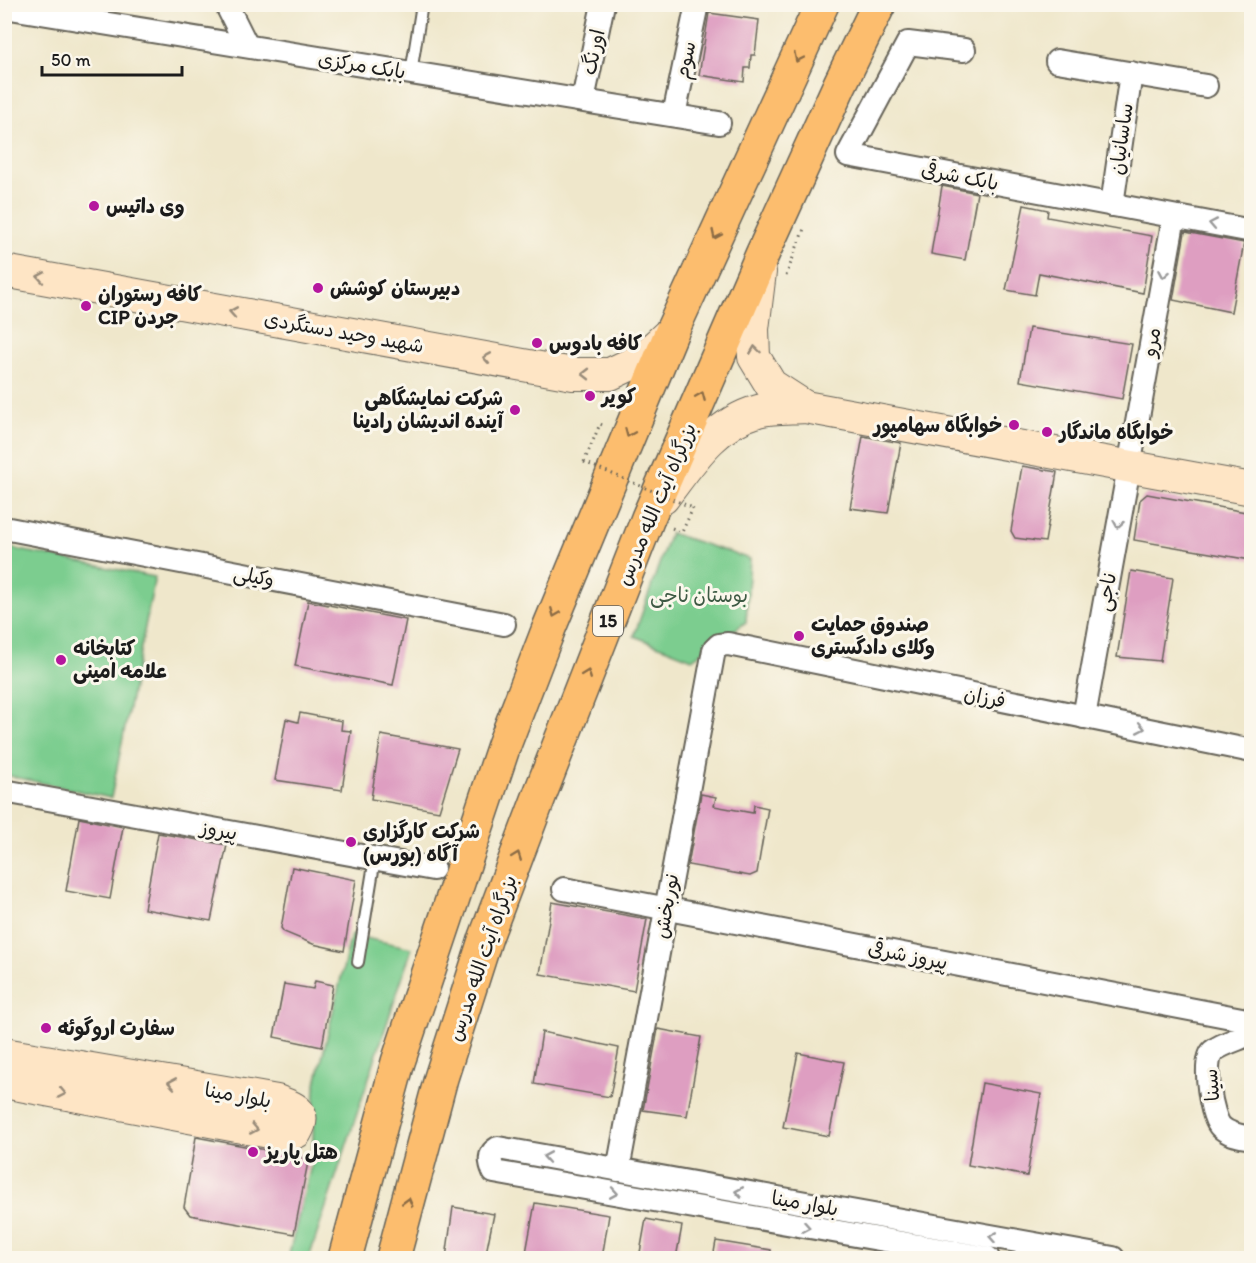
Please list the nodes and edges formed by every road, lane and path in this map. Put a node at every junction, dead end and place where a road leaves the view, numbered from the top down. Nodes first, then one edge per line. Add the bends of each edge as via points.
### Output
1 (226, 4) edge
2 (422, 4) edge
3 (603, 4) edge
4 (697, 4) edge
5 (822, 4) edge
6 (879, 4) edge
7 (4, 7) edge
8 (247, 46) junction
9 (964, 50) dead end
10 (1057, 61) dead end
11 (411, 73) junction
12 (1131, 74) junction
13 (1206, 86) dead end
14 (583, 100) junction
15 (674, 115) junction
16 (719, 123) dead end
17 (1112, 205) junction
18 (1174, 217) junction
19 (1251, 231) edge
20 (762, 255) junction
21 (4, 271) edge
22 (672, 331) junction
23 (805, 407) junction
24 (600, 424) dead end
25 (1129, 467) junction
26 (1251, 489) edge
27 (648, 518) junction
28 (4, 528) edge
29 (682, 532) dead end
30 (504, 624) dead end
31 (719, 645) joint
32 (1084, 717) junction
33 (1251, 751) edge
34 (4, 791) edge
35 (375, 858) junction
36 (433, 869) dead end
37 (564, 889) dead end
38 (666, 909) junction
39 (358, 962) dead end
40 (1251, 1021) edge
41 (1251, 1033) edge
42 (4, 1054) edge
43 (4, 1082) edge
44 (1251, 1138) edge
45 (618, 1170) junction
46 (345, 1258) edge
47 (393, 1258) edge
48 (988, 1258) edge
49 (1113, 1258) edge

1 - 8 street
2 - 11 lane
3 - 14 street, اورنگ
4 - 15 street, سوم
5 -> 22 highway
6 - 20 highway, بزرگراه آیت الله مدرس / 15
7 - 8 street, بابک مرکزی
8 - 11 street, بابک مرکزی
9 - 17 street, بابک شرقی via 908,43 848,155
10 - 12 street
11 - 14 street, بابک مرکزی
12 - 13 street
12 - 17 street, ساسانیان
14 - 15 street, بابک مرکزی
15 - 16 street, بابک مرکزی
17 - 18 street, بابک شرقی
19 -> 18 street, بابک شرقی
18 -> 25 street, مرو
23 -> 20 main road via 771,385 754,357 753,329
27 -> 20 highway, بزرگراه آیت الله مدرس / 15
22 -> 21 main road, شهید وحید دستگردی via 642,359 610,374 573,374
22 -> 46 highway via 504,746 398,1062
23 - 25 main road
23 - 27 main road via 759,411 729,423 710,439
24 - 29 path, bridge via 584,462 693,508
25 - 26 main road
25 -> 32 street, ناجی
47 -> 27 highway, بزرگراه آیت الله مدرس / 15 via 441,1078 486,937
28 - 30 street, وكيلی
31 - 32 street, فرزان
31 - 38 street, نوربخش via 714,650
32 -> 33 street, فرزان
34 - 35 street, پیروز
35 - 36 street, پیروز
35 - 39 lane
37 - 38 street, پیروز شرقی
38 - 40 street, پیروز شرقی
38 - 45 street, نوربخش
41 - 44 street, سینا via 1213,1051 1207,1066 1214,1118 1231,1134
43 -> 42 main road, بلوار مینا via 285,1134 296,1132 300,1125 301,1116 296,1109 277,1101
45 -> 48 street, بلوار مینا via 498,1149 491,1158 494,1172
49 -> 45 street, بلوار مینا

